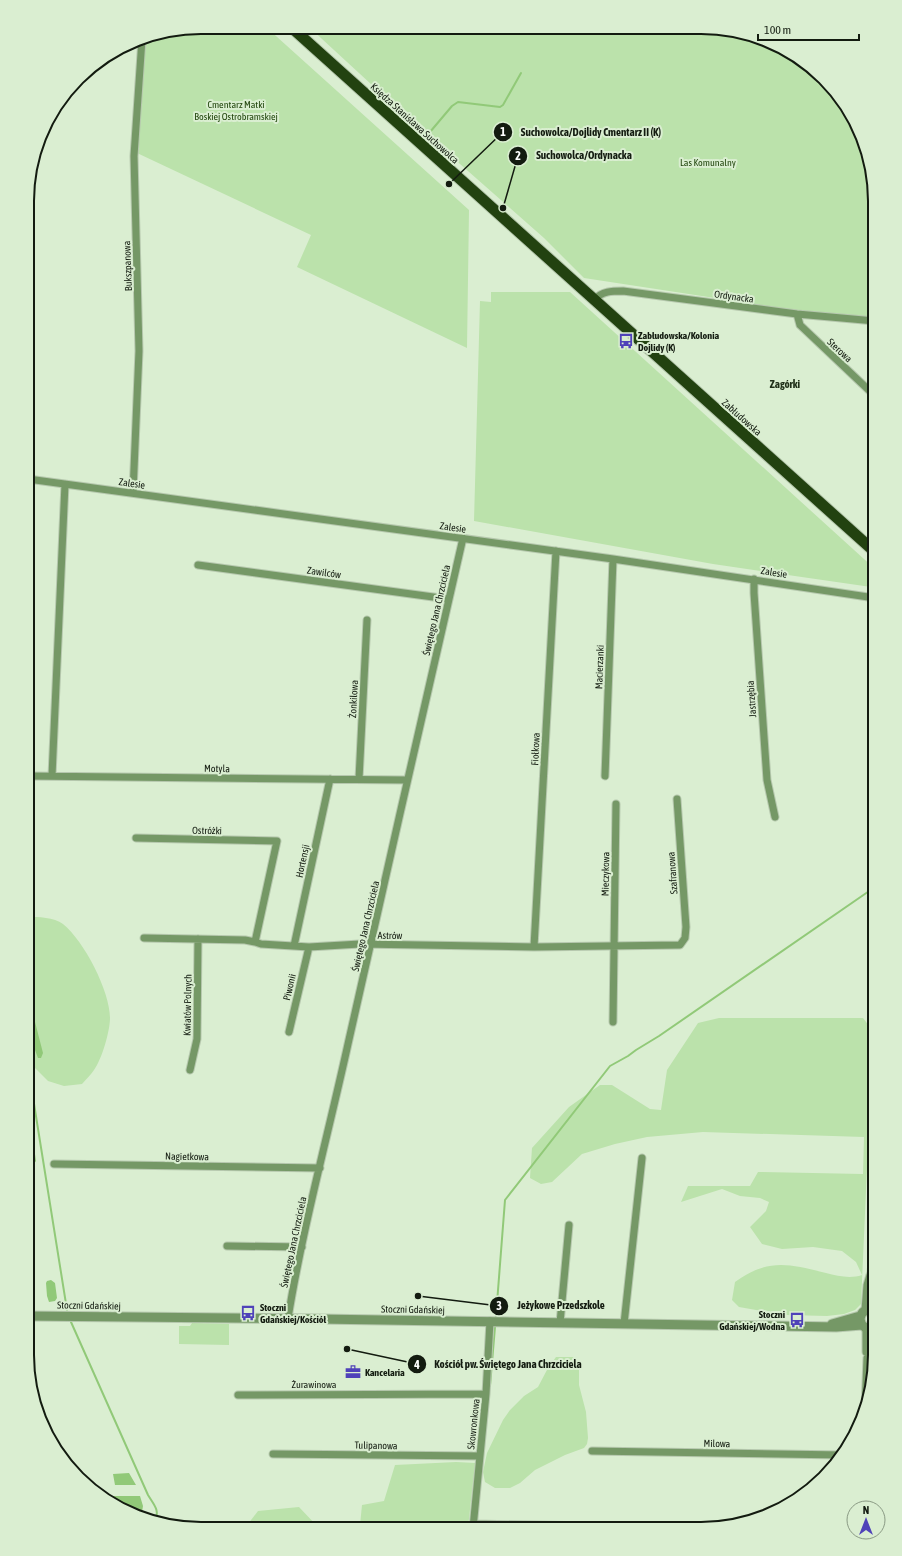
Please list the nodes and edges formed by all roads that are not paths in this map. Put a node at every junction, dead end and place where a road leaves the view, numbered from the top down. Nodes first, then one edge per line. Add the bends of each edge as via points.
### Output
1 (299, 34) edge
2 (142, 45) edge
3 (594, 300) junction
4 (797, 314) junction
5 (868, 319) edge
6 (868, 389) edge
7 (34, 480) edge
8 (65, 484) junction
9 (133, 493) junction
10 (463, 538) junction
11 (868, 545) edge
12 (556, 551) junction
13 (613, 558) junction
14 (198, 565) dead end
15 (754, 579) junction
16 (868, 597) edge
17 (448, 599) junction
18 (366, 620) dead end
19 (34, 776) edge
20 (52, 776) junction
21 (605, 776) dead end
22 (330, 780) junction
23 (359, 780) junction
24 (406, 780) junction
25 (677, 799) dead end
26 (616, 804) dead end
27 (775, 817) dead end
28 (136, 838) dead end
29 (144, 938) dead end
30 (198, 939) junction
31 (255, 942) junction
32 (371, 944) junction
33 (614, 945) junction
34 (680, 945) joint
35 (294, 946) junction
36 (309, 947) junction
37 (534, 947) junction
38 (613, 1022) dead end
39 (289, 1032) dead end
40 (190, 1070) dead end
41 (642, 1158) dead end
42 (54, 1164) dead end
43 (320, 1168) junction
44 (569, 1225) dead end
45 (227, 1246) dead end
46 (302, 1247) junction
47 (34, 1316) edge
48 (288, 1318) junction
49 (868, 1319) edge
50 (490, 1321) junction
51 (560, 1323) junction
52 (624, 1324) junction
53 (868, 1330) edge
54 (868, 1358) edge
55 (868, 1358) edge
56 (867, 1378) edge
57 (238, 1394) dead end
58 (486, 1394) junction
59 (592, 1451) dead end
60 (273, 1454) dead end
61 (835, 1455) edge
62 (480, 1456) junction
63 (473, 1522) edge

1 - 3 highway, Księdza Stanisława Suchowolca
2 - 9 street, Bukszpanowa via 134,156 139,351
3 - 4 street, Ordynacka via 604,293 623,291
3 - 11 highway, Zabłudowska
4 - 5 street, Ordynacka
4 - 6 street, Sterowa via 800,326
7 - 8 street, Zalesie
8 - 9 street, Zalesie
8 - 20 street
9 - 10 street, Zalesie
10 - 12 street, Zalesie
10 - 17 street, Świętego Jana Chrzciciela
12 - 13 street, Zalesie
12 - 37 street, Fiołkowa
13 - 15 street, Zalesie
13 - 21 street, Macierzanki
14 - 17 street, Zawilców
15 - 16 street, Zalesie
15 - 27 street, Jastrzębia via 767,780
17 - 24 street, Świętego Jana Chrzciciela
18 - 23 street, Żonkilowa
19 - 20 street, Motyla
20 - 22 street, Motyla
22 - 23 street, Motyla
22 - 35 street, Hortensji
23 - 24 street, Motyla
24 - 32 street, Świętego Jana Chrzciciela
25 - 34 street, Szafranowa via 686,927 685,938
26 - 33 street, Mieczykowa
28 - 31 street, Ostróżki via 277,842
29 - 30 street, Astrów
30 - 31 street, Astrów
30 - 40 street, Kwiatów Polnych via 197,1039
31 - 35 street, Astrów
32 - 36 street, Astrów
32 - 37 street, Astrów
32 - 43 street, Świętego Jana Chrzciciela
33 - 34 street, Astrów
33 - 37 street, Astrów
33 - 38 street, Mieczykowa
35 - 36 street, Astrów
36 - 39 street, Piwonii
41 - 52 street
42 - 43 street, Nagietkowa
43 - 46 street, Świętego Jana Chrzciciela
44 - 51 street
45 - 46 street
46 - 48 street, Świętego Jana Chrzciciela
47 - 48 street, Stoczni Gdańskiej
48 - 50 street, Stoczni Gdańskiej
49 - 52 street, Stoczni Gdańskiej via 823,1326
50 - 51 street, Stoczni Gdańskiej
50 - 58 street, Skowronkowa
51 - 52 street, Stoczni Gdańskiej
53 - 54 street
55 - 56 street
57 - 58 street, Żurawinowa
58 - 62 street, Skowronkowa
59 - 61 street, Milowa
60 - 62 street, Tulipanowa
62 - 63 street, Skowronkowa

